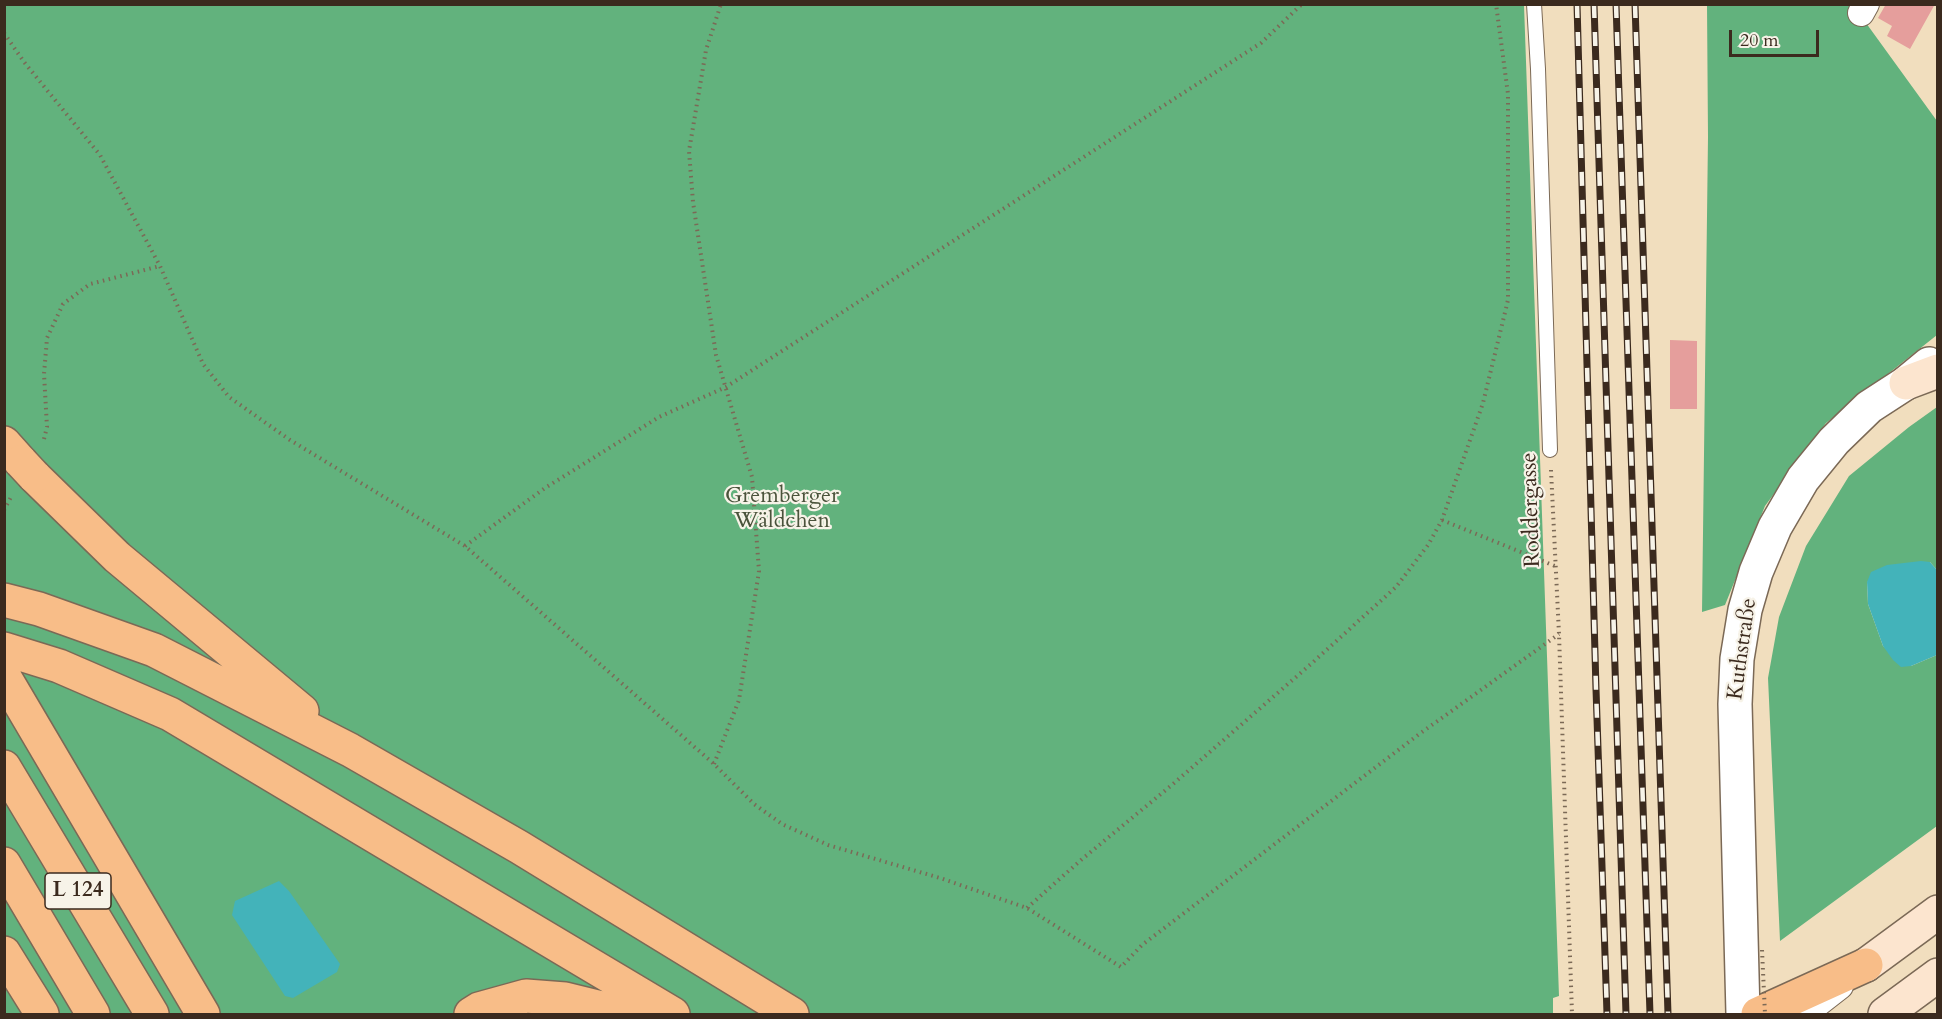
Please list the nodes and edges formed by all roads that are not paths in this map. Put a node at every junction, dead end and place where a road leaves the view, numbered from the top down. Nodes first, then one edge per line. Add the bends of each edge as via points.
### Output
1 (1534, 4) edge
2 (1938, 357) edge
3 (1938, 371) edge
4 (1906, 383) junction
5 (1550, 450) road end
6 (23, 464) edge
7 (4, 600) edge
8 (4, 649) edge
9 (12, 690) edge
10 (350, 750) junction
11 (4, 767) edge
12 (4, 864) edge
13 (1938, 912) edge
14 (4, 953) edge
15 (1866, 965) junction
16 (1938, 975) edge
17 (42, 1014) edge
18 (93, 1014) edge
19 (152, 1014) edge
20 (203, 1014) edge
21 (471, 1014) edge
22 (626, 1014) edge
23 (673, 1014) edge
24 (792, 1014) edge
25 (1743, 1014) edge
26 (1758, 1014) edge
27 (1804, 1014) edge
28 (1885, 1014) edge

1 - 5 lane, Roddergasse
2 - 4 street, Kuthstraße
3 - 4 main road
4 - 25 street, Kuthstraße via 1869,407 1803,479 1775,527 1745,610 1735,704 1755,950
6 - 10 highway via 117,557
7 - 10 highway via 154,650
8 - 23 highway via 59,666 170,714
9 - 20 highway
10 - 24 highway via 519,847
11 - 19 highway, L 124
12 - 18 highway, L 124
13 - 15 main road
14 - 17 highway
15 - 26 highway
15 - 27 street
16 - 28 main road
21 - 22 highway via 526,996 565,999

